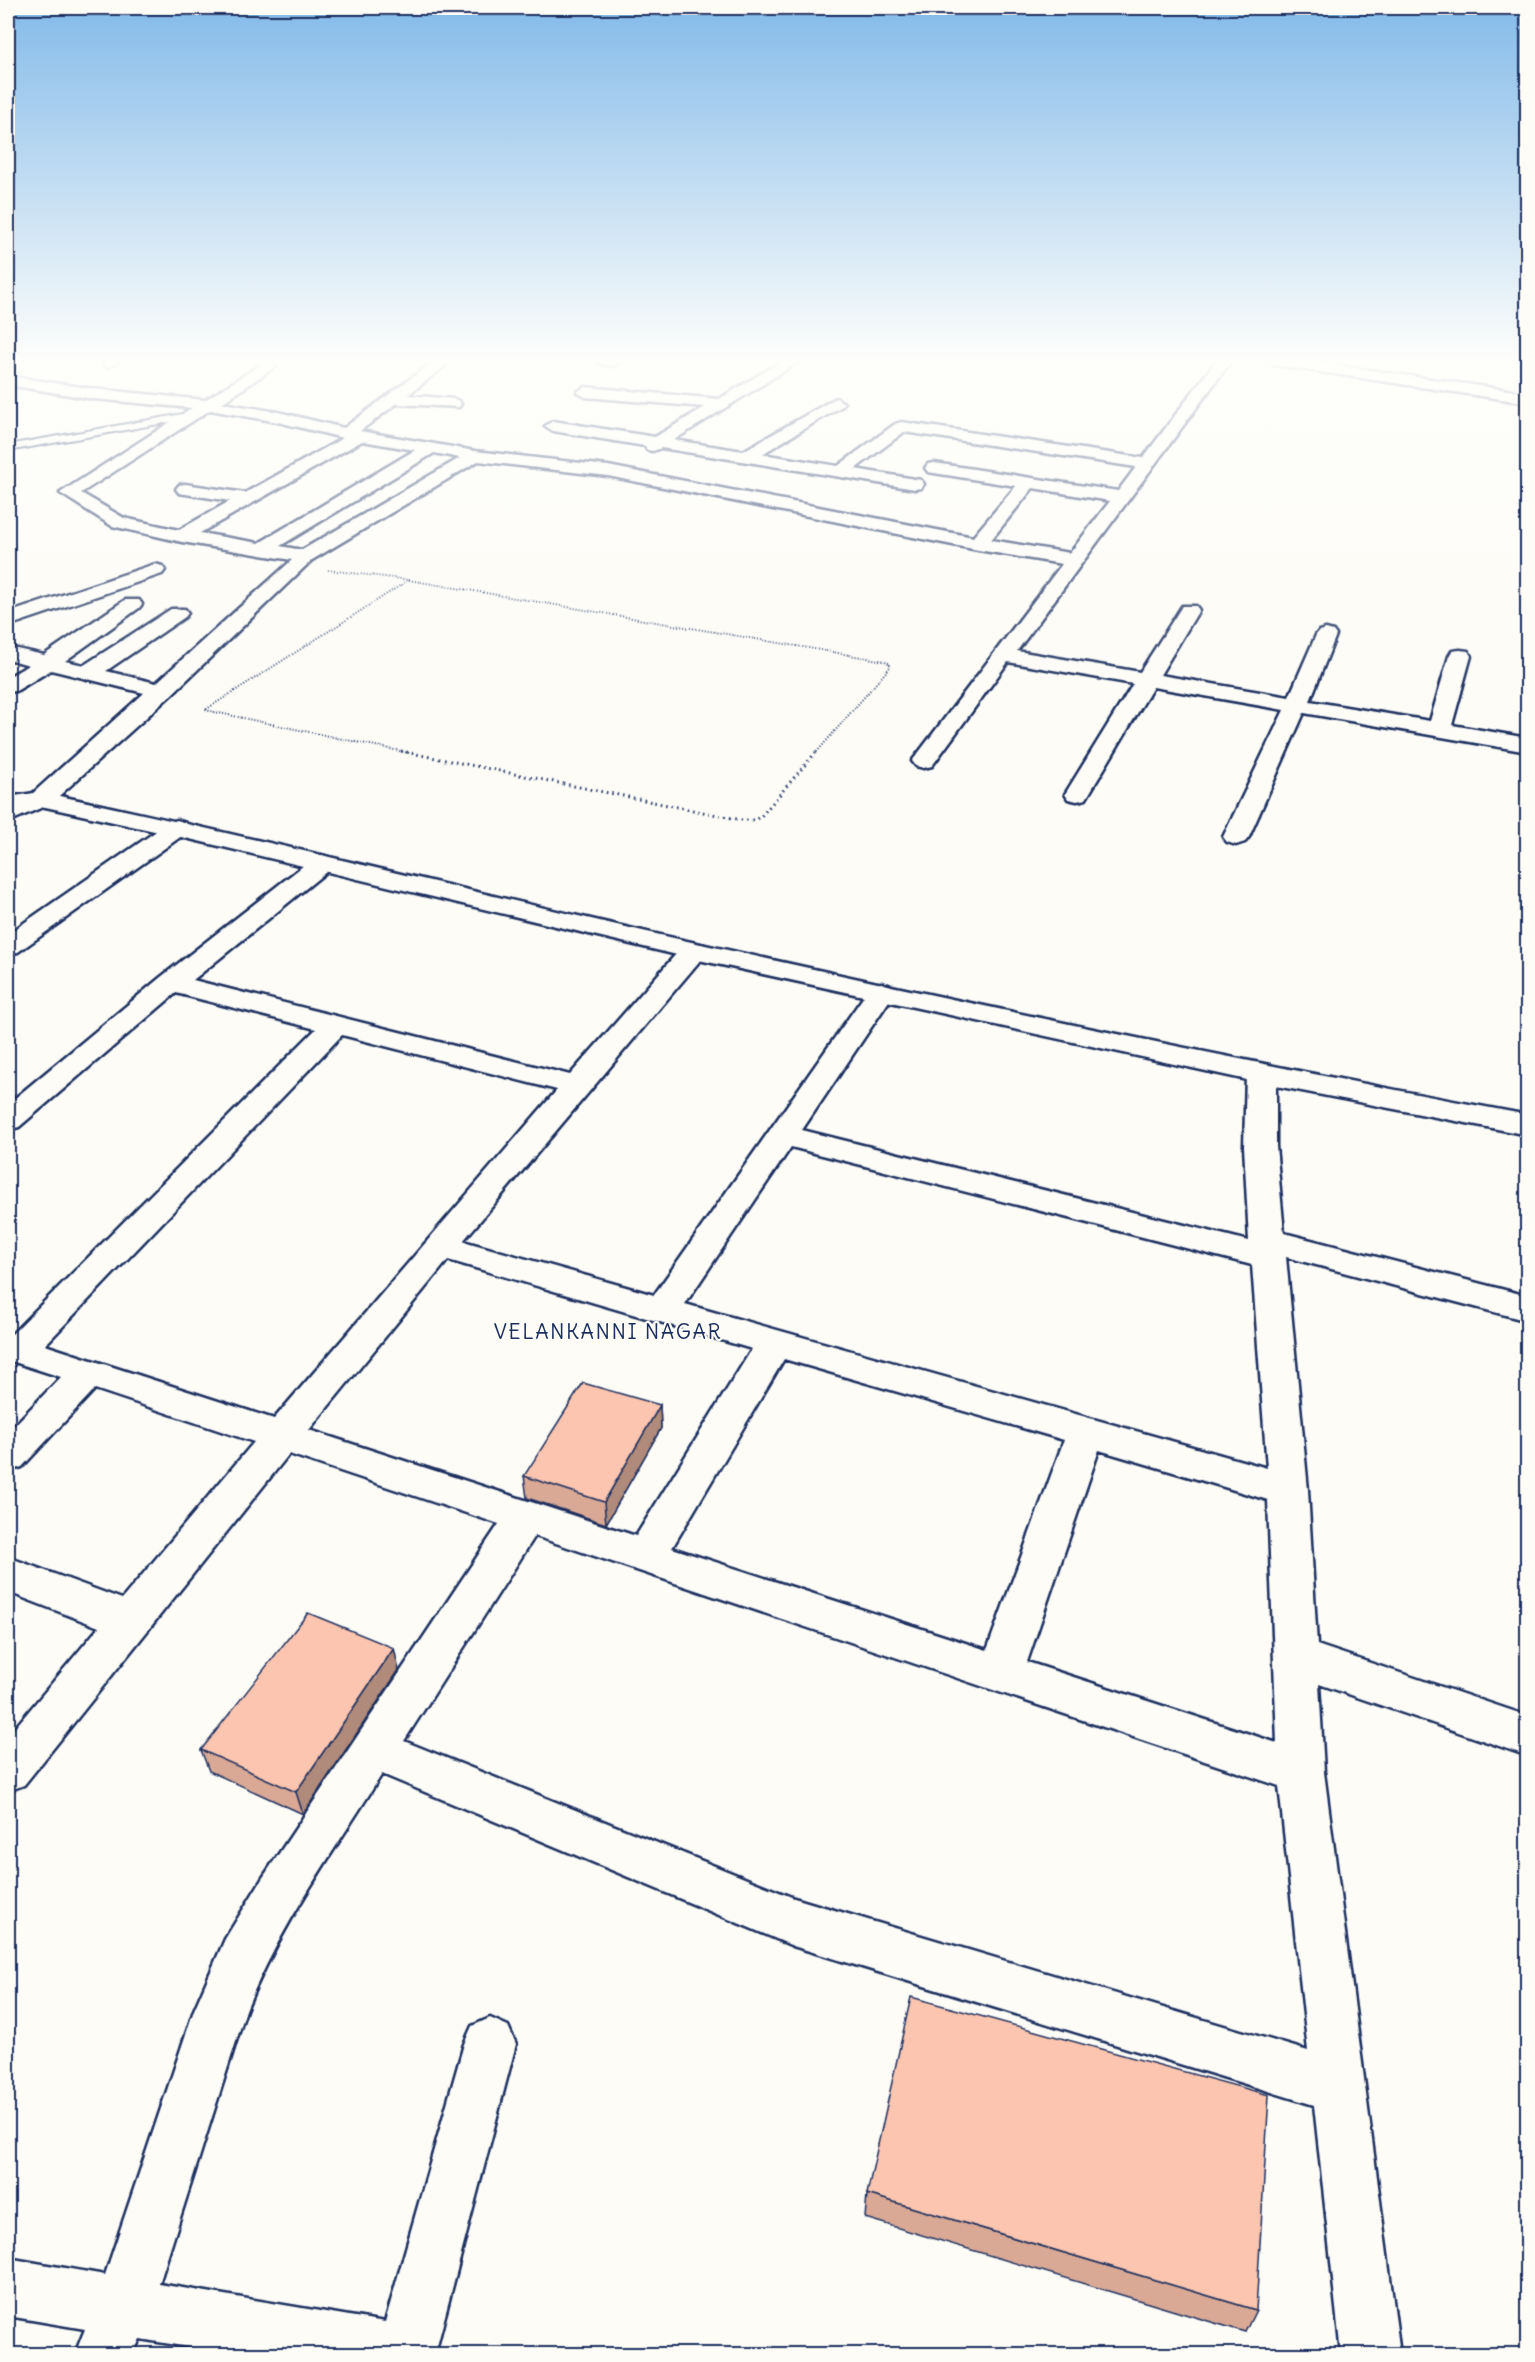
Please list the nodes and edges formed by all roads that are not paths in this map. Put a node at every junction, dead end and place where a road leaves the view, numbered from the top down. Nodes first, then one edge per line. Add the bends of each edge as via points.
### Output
1 (103, 471) edge
2 (294, 471) edge
3 (391, 471) edge
4 (450, 471) edge
5 (657, 471) edge
6 (836, 471) edge
7 (930, 471) edge
8 (954, 471) edge
9 (1142, 471) edge
10 (841, 472) joint
11 (1028, 483) junction
12 (915, 484) junction
13 (185, 489) dead end
14 (1122, 497) junction
15 (249, 499) junction
16 (871, 523) junction
17 (182, 536) junction
18 (978, 544) junction
19 (262, 549) junction
20 (1075, 560) junction
21 (301, 561) junction
22 (155, 570) dead end
23 (132, 604) dead end
24 (1189, 610) dead end
25 (178, 613) dead end
26 (8, 621) edge
27 (1326, 635) dead end
28 (8, 653) edge
29 (1003, 655) junction
30 (1460, 656) dead end
31 (47, 663) junction
32 (89, 672) junction
33 (1148, 680) junction
34 (8, 686) edge
35 (162, 691) junction
36 (1297, 705) junction
37 (1439, 730) junction
38 (1527, 745) edge
39 (924, 760) dead end
40 (1077, 794) dead end
41 (40, 799) junction
42 (8, 804) edge
43 (8, 815) edge
44 (177, 828) junction
45 (1236, 837) dead end
46 (322, 862) junction
47 (8, 946) edge
48 (694, 951) junction
49 (171, 983) junction
50 (880, 992) junction
51 (336, 1025) junction
52 (1261, 1074) junction
53 (577, 1086) junction
54 (8, 1119) edge
55 (1527, 1125) edge
56 (783, 1135) junction
57 (442, 1247) junction
58 (1267, 1248) junction
59 (1527, 1309) edge
60 (662, 1310) junction
61 (774, 1343) junction
62 (13, 1348) edge
63 (88, 1373) junction
64 (1086, 1432) junction
65 (283, 1437) junction
66 (8, 1456) edge
67 (1288, 1490) junction
68 (526, 1517) junction
69 (646, 1556) junction
70 (8, 1574) edge
71 (129, 1620) junction
72 (1296, 1657) junction
73 (1001, 1673) junction
74 (1527, 1737) edge
75 (373, 1749) junction
76 (8, 1770) edge
77 (1302, 1772) junction
78 (490, 2044) dead end
79 (1338, 2086) junction
80 (8, 2287) edge
81 (114, 2331) edge
82 (399, 2355) edge
83 (406, 2355) edge
84 (1371, 2355) edge

1 - 17 street via 69,493 118,522
2 - 15 street
3 - 19 street
4 - 21 street
5 - 16 street
6 - 10 street
7 - 12 street
8 - 11 street
9 - 14 street
10 - 12 street
11 - 14 street
11 - 18 street
12 - 16 street
13 - 15 street
14 - 20 street
15 - 17 street
16 - 18 street
17 - 19 street
18 - 20 street
19 - 21 street
20 - 29 street
21 - 35 street
22 - 26 street
23 - 31 street
24 - 33 street
25 - 32 street
27 - 36 street
28 - 31 street
29 - 33 street
29 - 39 street
30 - 37 street
31 - 32 street
31 - 34 street
32 - 35 street
33 - 36 street
33 - 40 street
35 - 41 street
36 - 37 street
36 - 45 street
37 - 38 street
41 - 42 street
41 - 43 street
41 - 44 street
44 - 46 street
44 - 47 street
46 - 48 street
46 - 49 street
48 - 50 street
48 - 53 street
49 - 51 street
49 - 54 street
50 - 52 street
50 - 56 street
51 - 53 street
51 - 62 street
52 - 55 street
52 - 58 street via 1260,1146
53 - 57 street
56 - 58 street
56 - 60 street
57 - 60 street
57 - 65 street
58 - 59 street
58 - 67 street
60 - 61 street
61 - 64 street
61 - 69 street
62 - 63 street
63 - 65 street
63 - 66 street
64 - 67 street
64 - 73 street
65 - 68 street
65 - 71 street
67 - 72 street
68 - 69 street
68 - 75 street
69 - 73 street
70 - 71 street
71 - 76 street
72 - 74 street
72 - 77 street
73 - 77 street
75 - 79 street via 793,1922
75 - 81 street via 243,1956 220,2010
77 - 79 street
78 - 83 street
79 - 84 street
80 - 81 street
81 - 82 street

